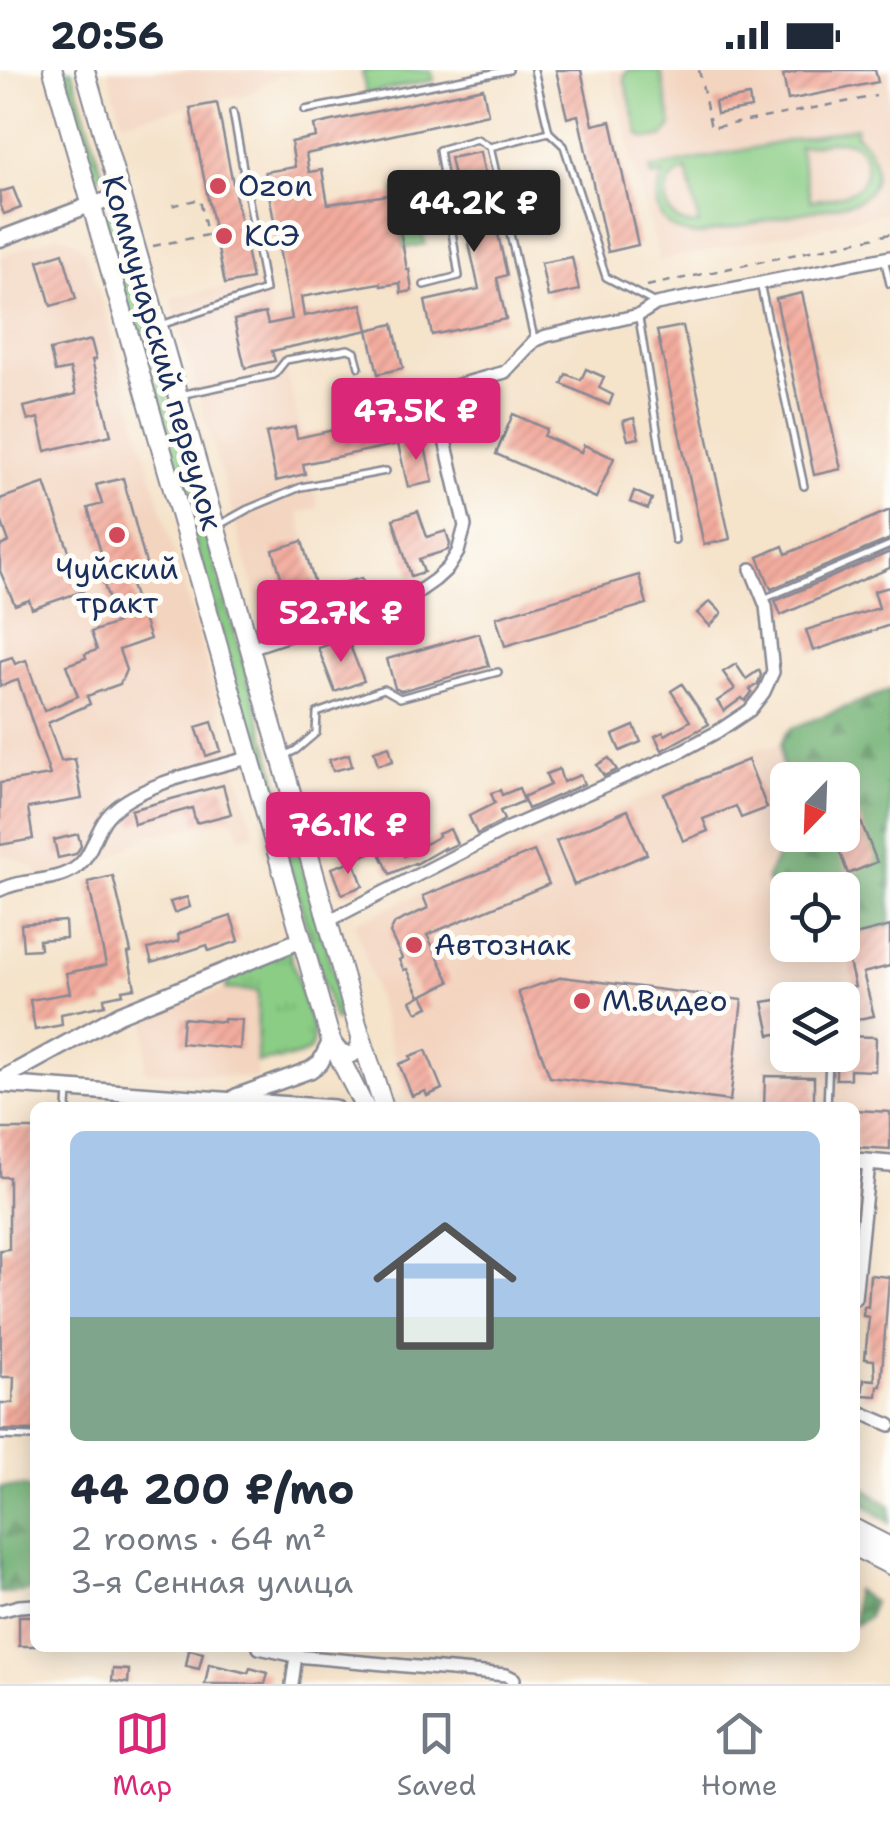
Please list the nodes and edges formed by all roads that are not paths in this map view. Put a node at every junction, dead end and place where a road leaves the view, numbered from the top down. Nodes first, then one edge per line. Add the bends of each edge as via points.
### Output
1 (52, 70) edge
2 (85, 70) edge
3 (509, 70) edge
4 (534, 70) edge
5 (305, 110) dead end
6 (232, 112) dead end
7 (548, 132) junction
8 (490, 147) junction
9 (121, 196) junction
10 (90, 205) junction
11 (0, 239) edge
12 (887, 258) edge
13 (760, 283) junction
14 (890, 284) edge
15 (424, 285) dead end
16 (656, 304) junction
17 (638, 315) junction
18 (158, 325) junction
19 (534, 341) junction
20 (359, 367) dead end
21 (178, 396) junction
22 (386, 471) dead end
23 (804, 486) dead end
24 (216, 527) junction
25 (675, 540) dead end
26 (890, 545) edge
27 (751, 569) dead end
28 (764, 600) junction
29 (250, 648) junction
30 (498, 672) dead end
31 (248, 758) junction
32 (282, 758) junction
33 (0, 890) edge
34 (328, 921) junction
35 (302, 940) junction
36 (360, 1034) junction
37 (330, 1040) junction
38 (829, 1072) edge
39 (0, 1082) edge
40 (68, 1088) junction
41 (228, 1100) junction
42 (67, 1102) edge
43 (254, 1102) edge
44 (362, 1102) edge
45 (382, 1102) edge
46 (827, 1102) edge
47 (862, 1162) edge
48 (890, 1164) edge
49 (860, 1201) edge
50 (860, 1412) edge
51 (890, 1425) edge
52 (0, 1436) edge
53 (30, 1436) edge
54 (860, 1532) edge
55 (890, 1547) edge
56 (860, 1550) edge
57 (890, 1565) edge
58 (30, 1606) edge
59 (0, 1611) edge
60 (278, 1652) edge
61 (296, 1656) junction
62 (517, 1681) edge
63 (292, 1684) edge

1 - 10 main road, Коммунарский переулок
2 - 9 main road, Коммунарский переулок
3 - 5 lane
4 - 7 lane
6 - 18 lane via 265,290
7 - 8 lane
7 - 16 lane via 564,146 606,276
8 - 15 lane via 477,139 438,150 458,276
8 - 19 lane
9 - 10 street
9 - 18 main road, Коммунарский переулок
10 - 11 street
10 - 31 main road, Коммунарский переулок
12 - 13 street
12 - 14 lane
13 - 16 street
13 - 23 lane
16 - 17 street
17 - 19 street
17 - 25 lane
18 - 21 main road, Коммунарский переулок
19 - 29 street via 505,372 439,395 438,416 465,526 448,568 418,592
20 - 21 lane via 356,352 348,349 286,360 274,375
21 - 24 main road, Коммунарский переулок
22 - 24 lane via 301,487
24 - 29 main road, Коммунарский переулок
26 - 28 lane
27 - 28 street
28 - 34 street via 773,672 750,710 676,754 511,827
29 - 32 main road, Коммунарский переулок
30 - 32 lane via 400,698 384,689 317,713 316,733
31 - 33 street via 141,794 106,818 76,868
31 - 35 main road, Коммунарский переулок
32 - 34 main road, Коммунарский переулок
34 - 36 main road, Коммунарский переулок
35 - 37 main road, Коммунарский переулок
35 - 39 main road via 120,1014
36 - 37 main road via 358,1050 350,1055
36 - 45 main road, Коммунарский переулок
37 - 41 main road via 310,1070
37 - 44 main road, Коммунарский переулок
38 - 46 lane
39 - 40 main road
40 - 41 main road
40 - 42 lane
41 - 43 main road
47 - 48 main road
47 - 49 street
50 - 51 street
52 - 53 lane
54 - 55 main road
56 - 57 main road
58 - 59 street
60 - 61 street
61 - 62 street
61 - 63 street

